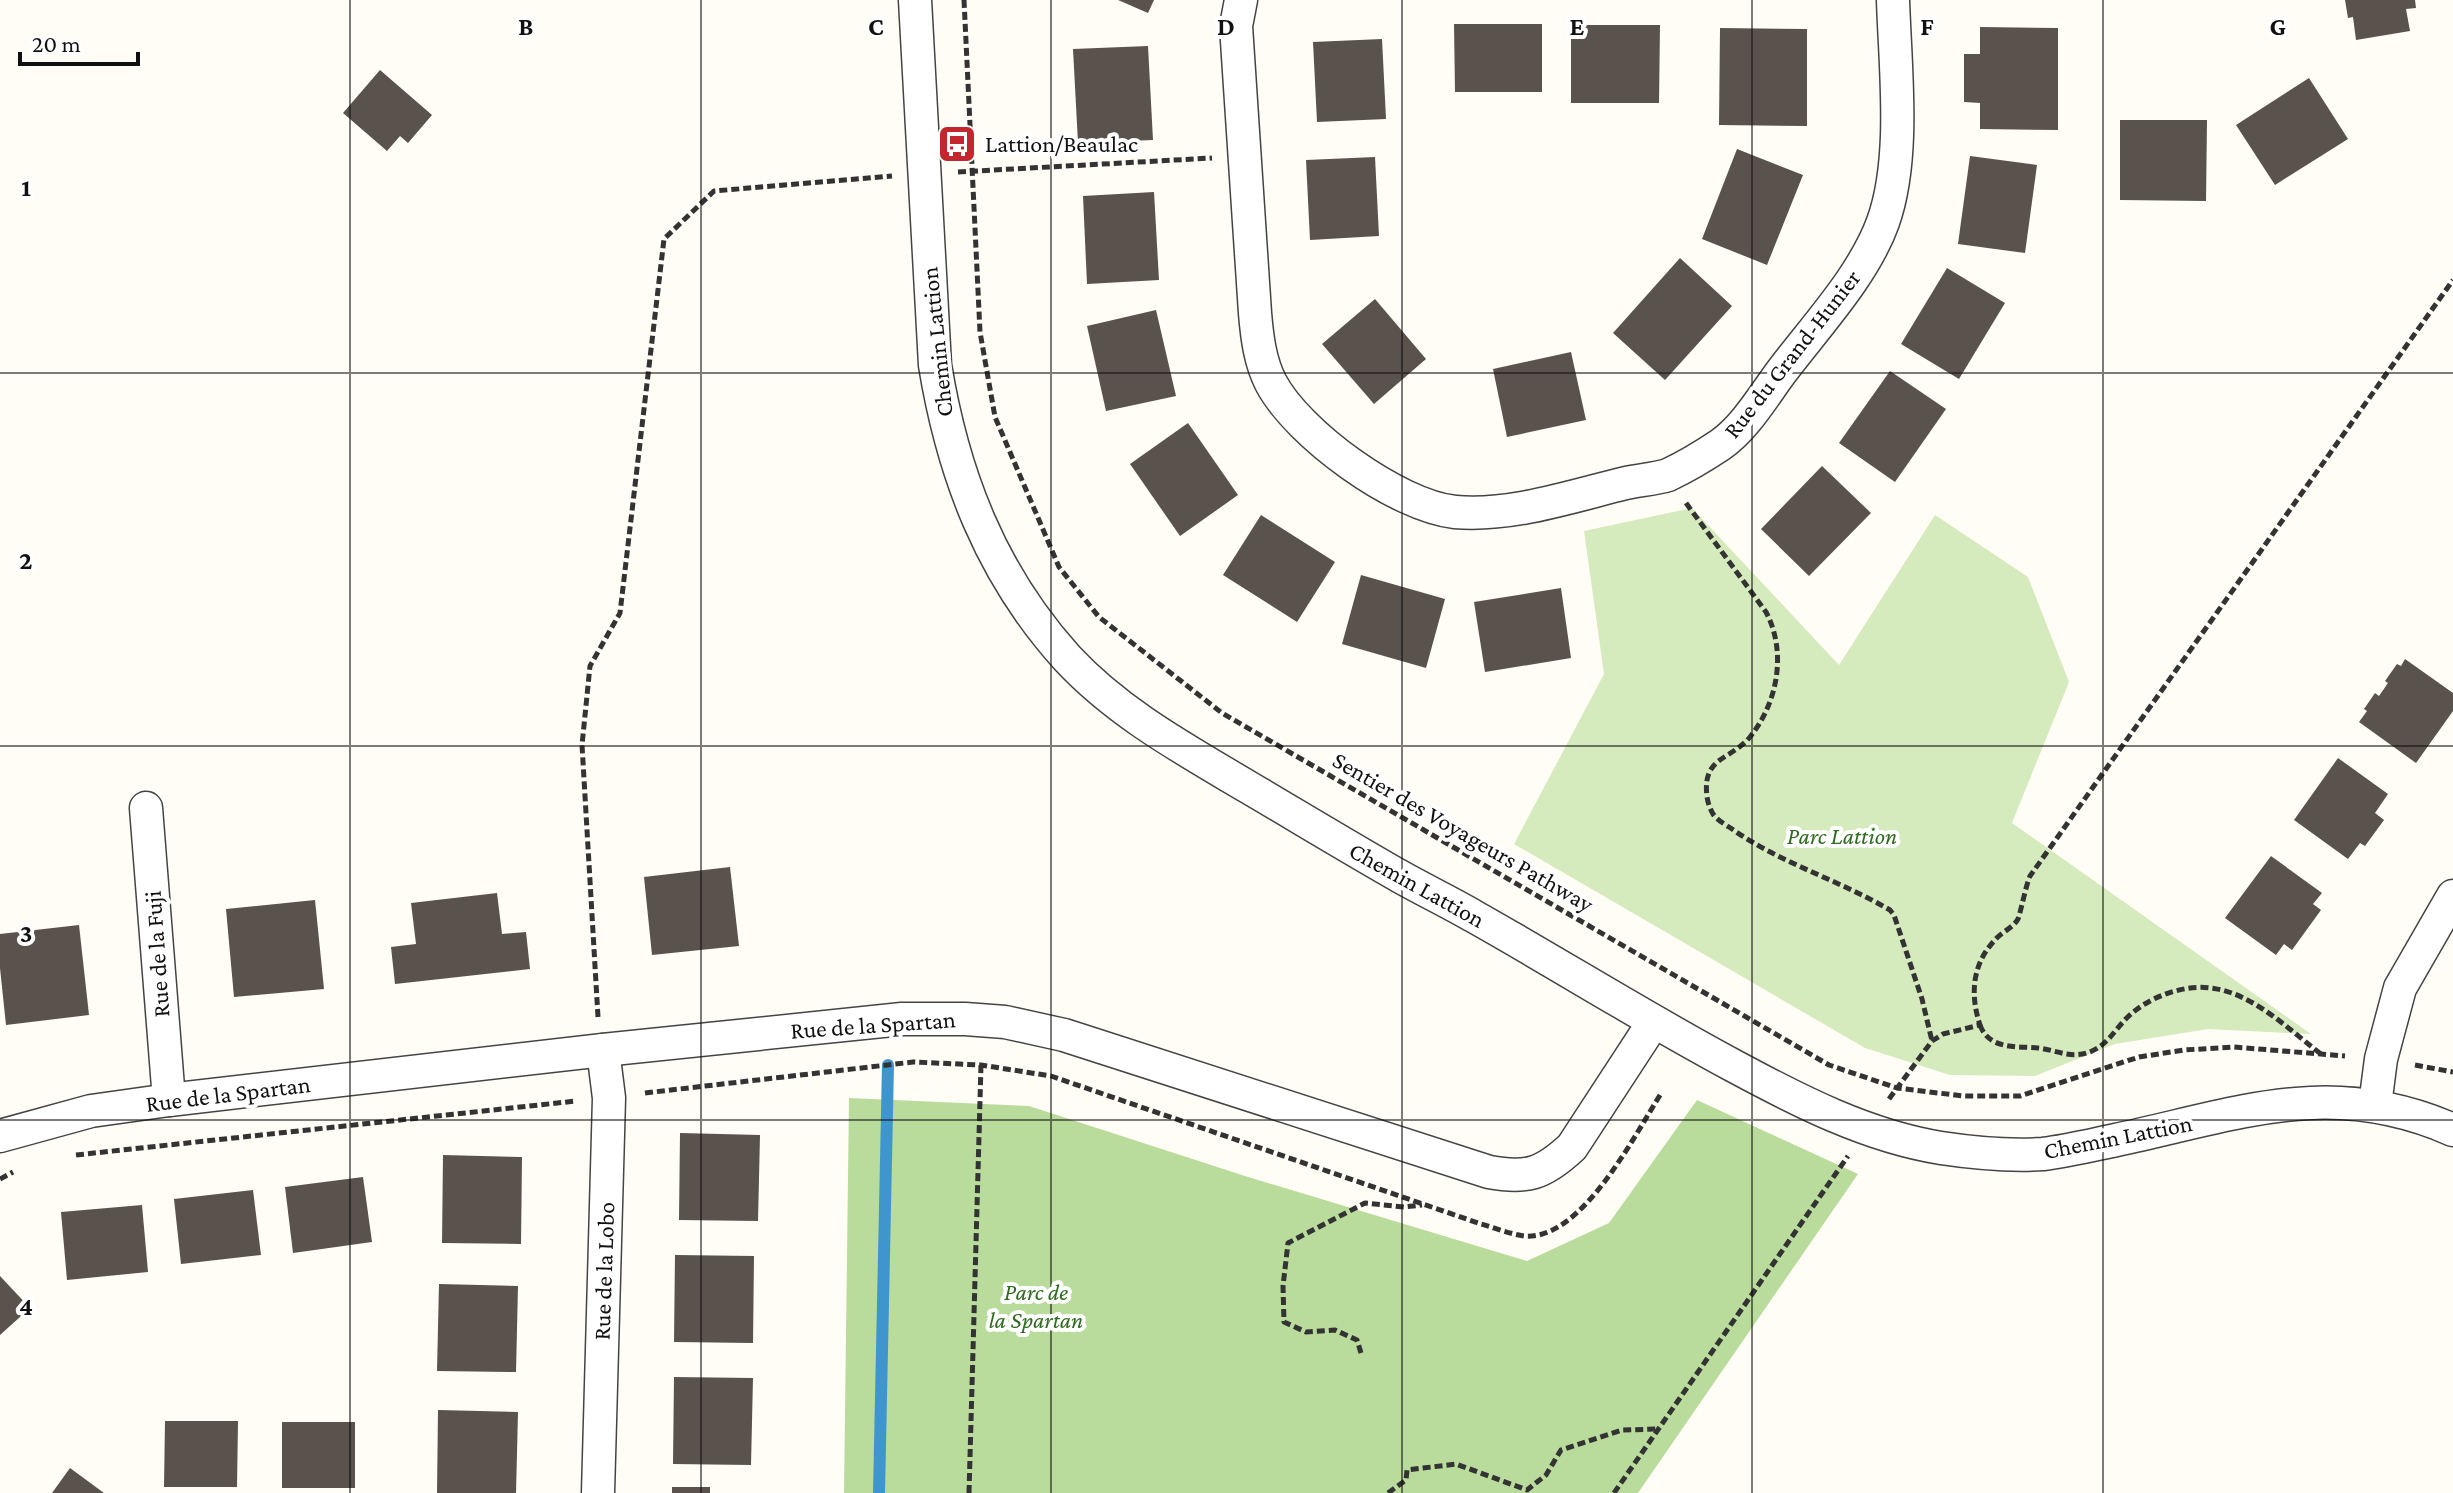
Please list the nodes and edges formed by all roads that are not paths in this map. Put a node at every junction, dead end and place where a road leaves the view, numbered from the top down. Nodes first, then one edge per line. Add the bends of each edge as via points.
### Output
1 (915, 0) edge
2 (1241, 0) edge
3 (1893, 0) edge
4 (146, 808) dead end
5 (2453, 896) edge
6 (1653, 1023) junction
7 (603, 1050) junction
8 (169, 1100) junction
9 (2375, 1105) junction
10 (2453, 1130) edge
11 (0, 1136) edge
12 (598, 1493) edge

1 - 6 street, Chemin Lattion via 935,365 943,414 979,526 1063,654 1099,691 1190,753
2 - 3 street, Rue du Grand-Hunier via 1236,26 1244,156 1259,347 1271,383 1301,424 1382,483 1452,512 1494,512 1665,476 1722,443 1751,412 1867,259 1884,221 1896,147
4 - 8 street, Rue de la Fuji
5 - 9 street via 2400,988
6 - 7 street, Rue de la Spartan via 1572,1147 1537,1173 1512,1176 1064,1035 1005,1022 902,1019
6 - 9 street, Chemin Lattion via 1805,1104 1937,1147 1986,1153 2041,1154 2287,1103
7 - 8 street, Rue de la Spartan
7 - 12 street, Rue de la Lobo via 609,1098
8 - 11 street, Rue de la Spartan via 91,1111
9 - 10 street, Chemin Lattion

